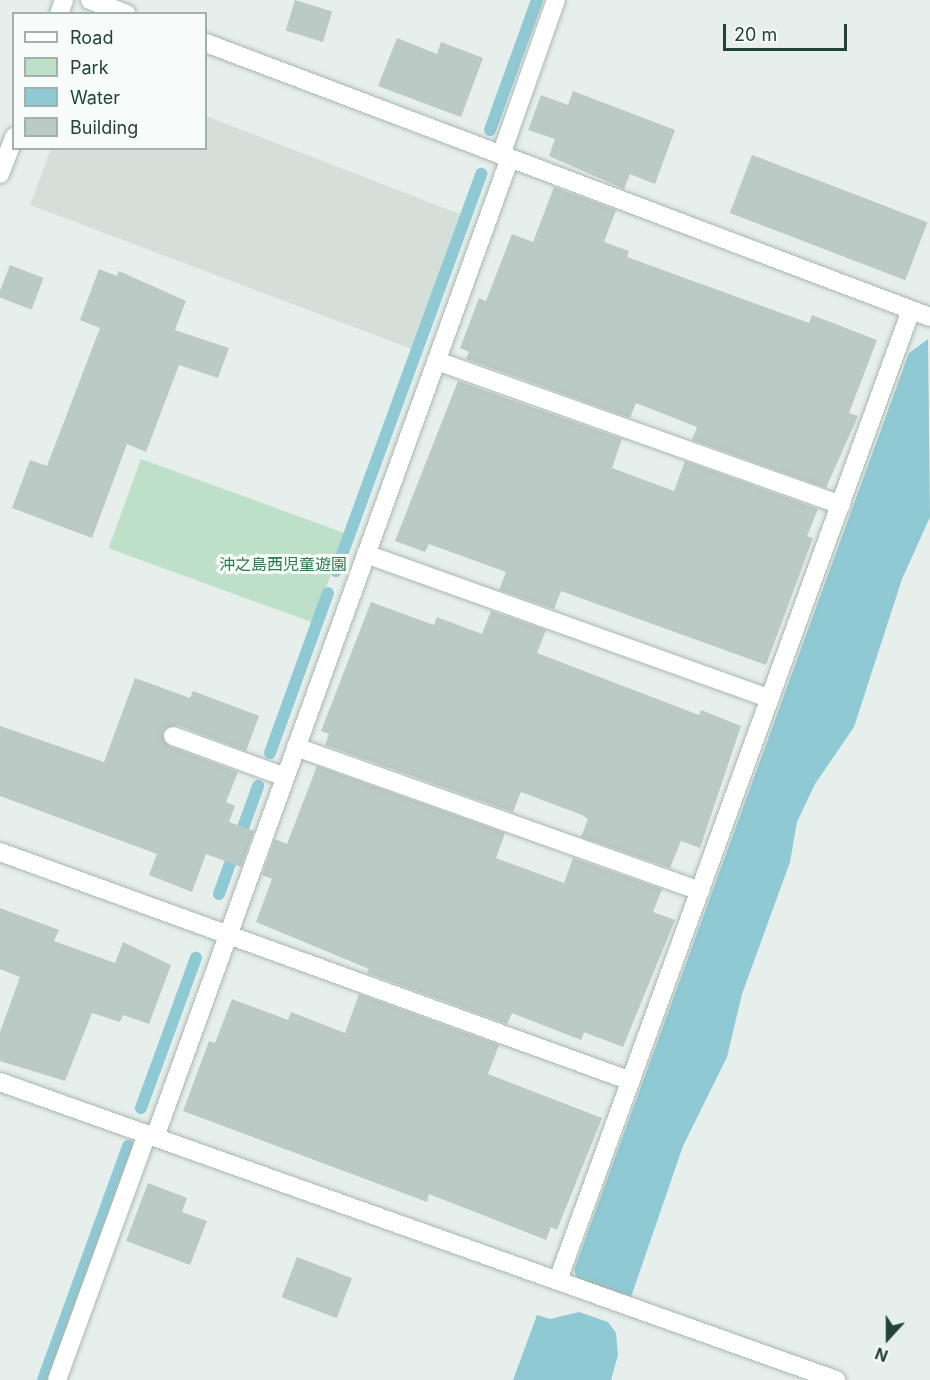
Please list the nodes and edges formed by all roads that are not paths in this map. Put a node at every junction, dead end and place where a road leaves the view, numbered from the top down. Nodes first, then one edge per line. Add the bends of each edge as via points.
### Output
1 (90, 0) edge
2 (556, 0) edge
3 (121, 12) edge
4 (207, 43) edge
5 (12, 142) edge
6 (505, 156) junction
7 (0, 174) edge
8 (911, 310) junction
9 (930, 317) edge
10 (437, 361) junction
11 (840, 505) junction
12 (366, 554) junction
13 (770, 699) junction
14 (173, 736) dead end
15 (296, 747) junction
16 (285, 777) junction
17 (0, 852) edge
18 (700, 891) junction
19 (227, 938) junction
20 (632, 1081) junction
21 (0, 1082) edge
22 (151, 1136) junction
23 (558, 1280) junction
24 (57, 1380) edge
25 (836, 1380) edge

1 - 3 street
2 - 6 street
4 - 6 street
5 - 7 street
6 - 8 street
6 - 10 street
8 - 9 street
8 - 11 street
10 - 11 street
10 - 12 street
11 - 13 street
12 - 13 street
12 - 15 street
13 - 18 street
14 - 16 street
15 - 16 street
15 - 18 street
16 - 19 street
17 - 19 street
18 - 20 street
19 - 20 street
19 - 22 street
20 - 23 street
21 - 22 street
22 - 23 street
22 - 24 street
23 - 25 street

